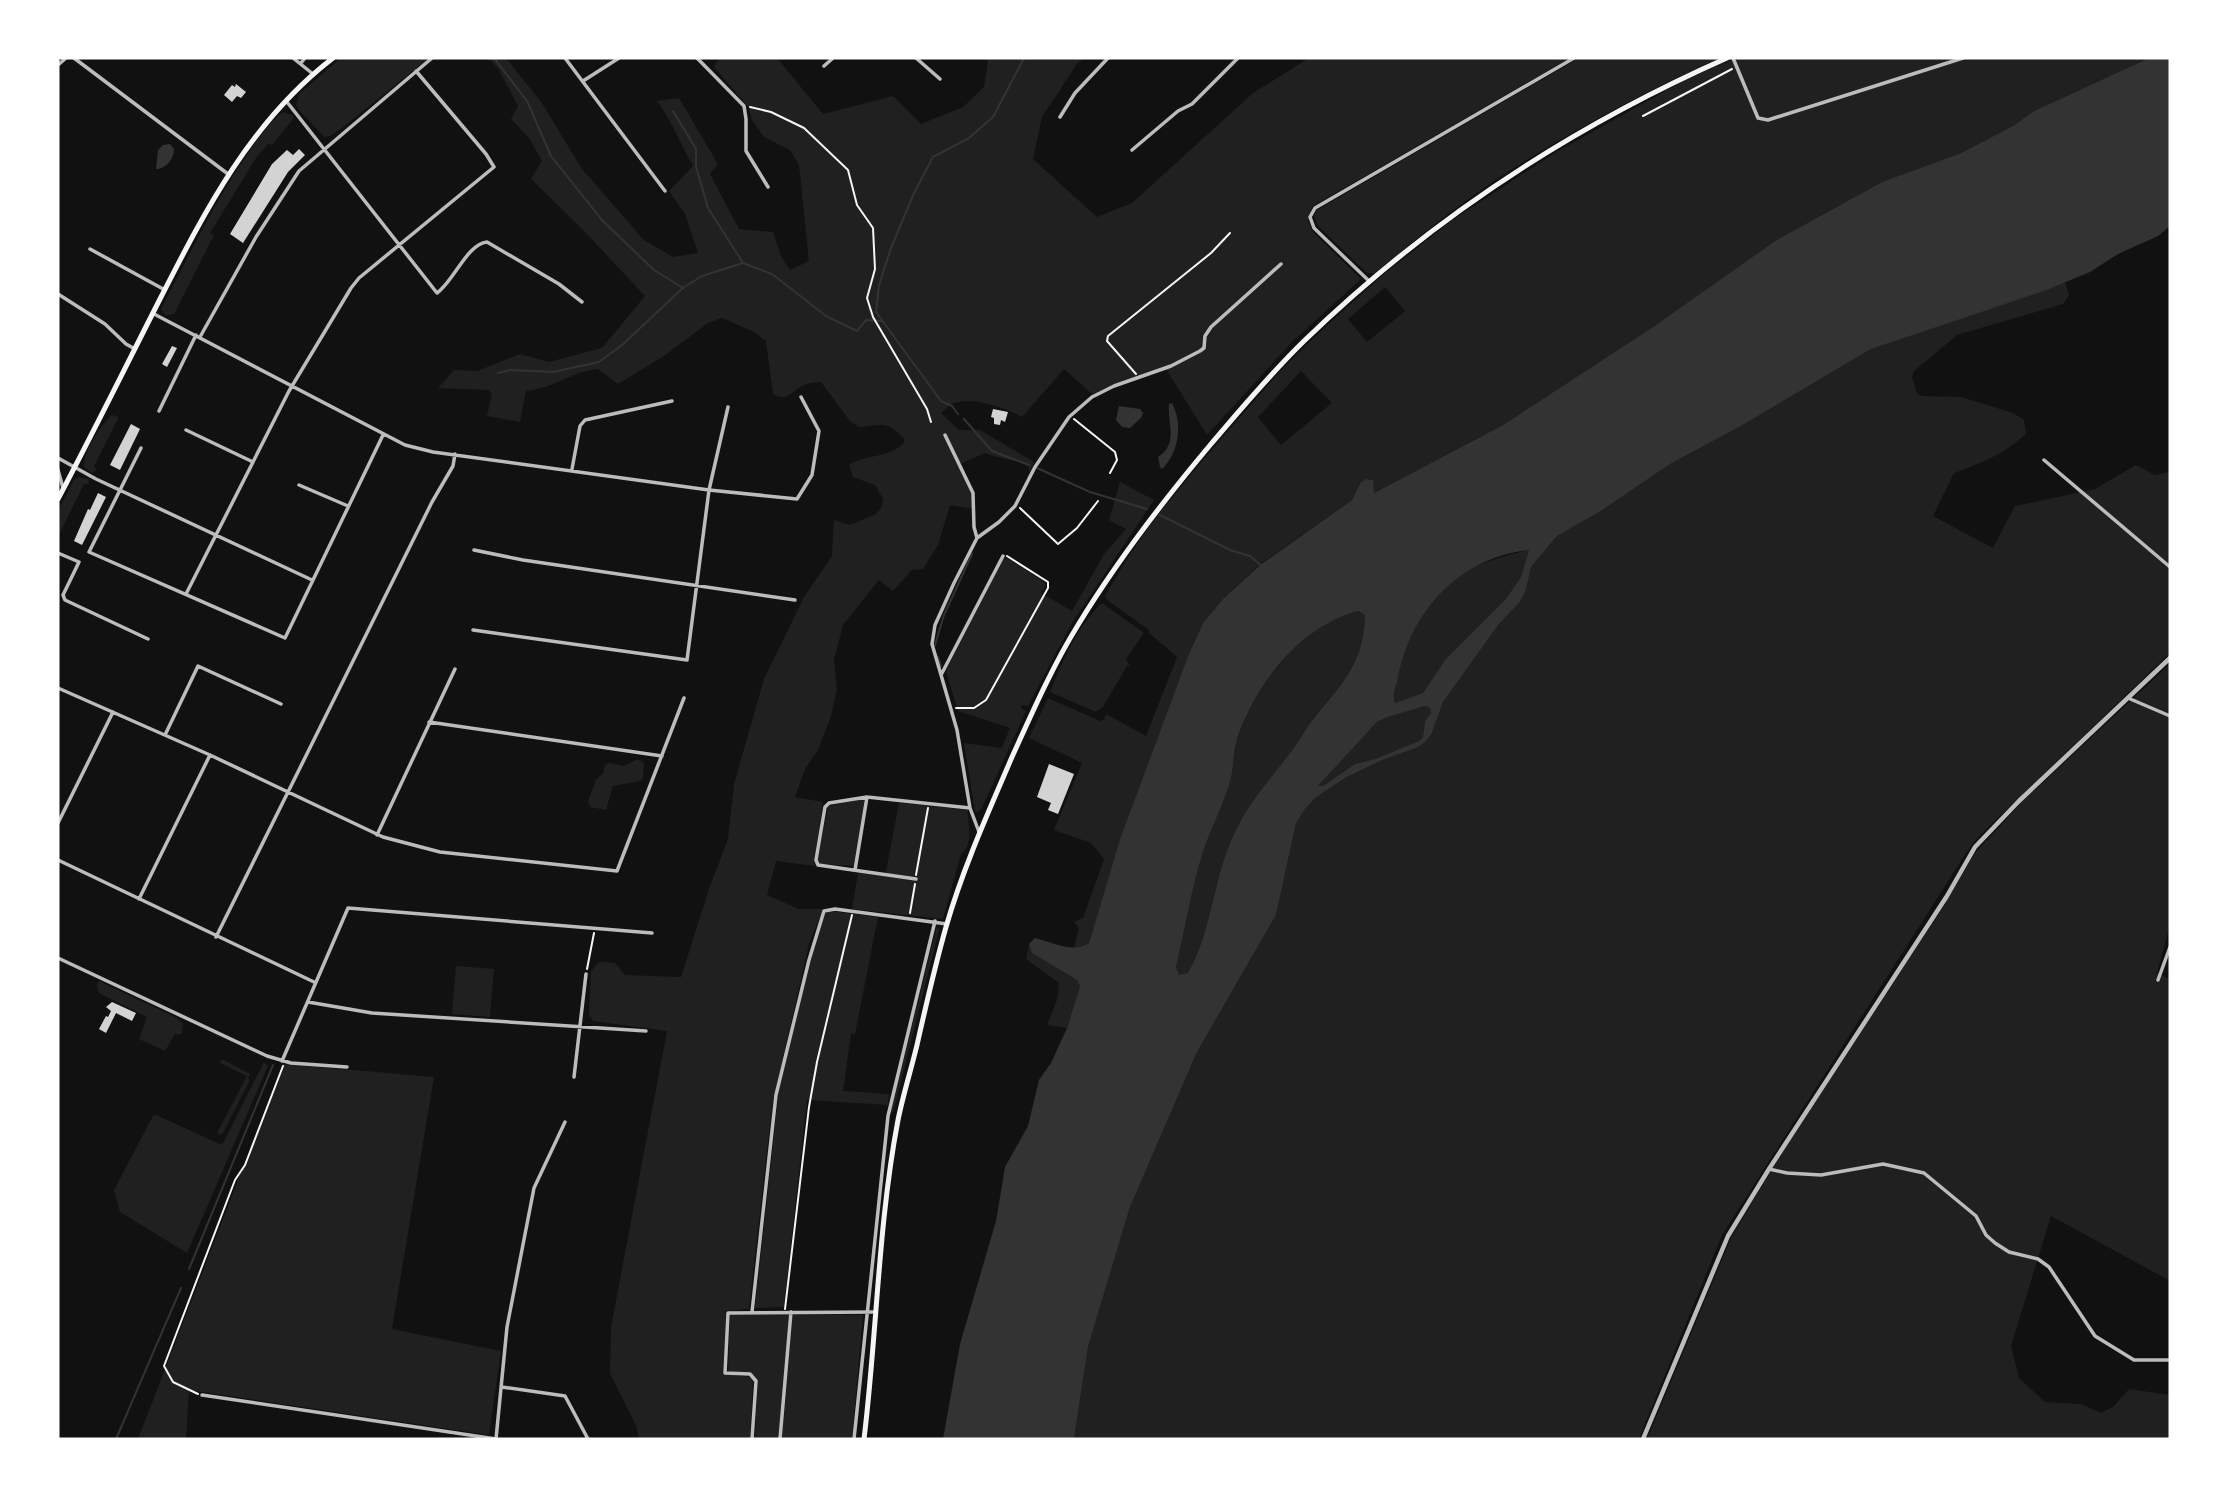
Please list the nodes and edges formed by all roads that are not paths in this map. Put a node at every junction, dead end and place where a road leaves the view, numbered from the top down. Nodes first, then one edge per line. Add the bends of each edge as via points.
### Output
1 (66, 58) edge
2 (74, 58) edge
3 (293, 58) edge
4 (305, 58) edge
5 (333, 58) edge
6 (432, 58) edge
7 (565, 58) edge
8 (619, 58) edge
9 (697, 58) edge
10 (833, 58) edge
11 (916, 58) edge
12 (1108, 58) edge
13 (1238, 58) edge
14 (1574, 58) edge
15 (1727, 58) edge
16 (1733, 58) edge
17 (1963, 58) edge
18 (301, 63) junction
19 (58, 65) edge
20 (824, 66) dead end
21 (416, 71) junction
22 (313, 74) junction
23 (940, 79) dead end
24 (583, 81) junction
25 (285, 100) junction
26 (1060, 117) dead end
27 (323, 148) junction
28 (1132, 150) dead end
29 (228, 174) junction
30 (768, 187) dead end
31 (665, 191) dead end
32 (398, 245) junction
33 (90, 249) dead end
34 (1281, 264) dead end
35 (1370, 281) junction
36 (165, 290) junction
37 (58, 294) edge
38 (582, 302) dead end
39 (153, 313) junction
40 (198, 336) junction
41 (135, 349) junction
42 (292, 385) junction
43 (801, 397) dead end
44 (672, 401) dead end
45 (728, 407) dead end
46 (159, 411) dead end
47 (186, 430) dead end
48 (383, 435) junction
49 (945, 435) dead end
50 (141, 448) dead end
51 (455, 454) junction
52 (58, 458) edge
53 (2044, 460) dead end
54 (253, 462) junction
55 (74, 467) junction
56 (572, 469) junction
57 (58, 470) edge
58 (299, 485) dead end
59 (63, 489) junction
60 (120, 490) junction
61 (709, 490) junction
62 (58, 499) edge
63 (348, 506) junction
64 (217, 534) junction
65 (977, 538) junction
66 (474, 550) dead end
67 (58, 553) edge
68 (1003, 556) road end
69 (2170, 567) edge
70 (312, 580) junction
71 (696, 585) junction
72 (186, 594) junction
73 (795, 600) dead end
74 (473, 630) dead end
75 (148, 639) dead end
76 (2170, 659) edge
77 (454, 669) dead end
78 (941, 675) junction
79 (58, 688) edge
80 (684, 698) dead end
81 (2128, 698) junction
82 (281, 704) dead end
83 (113, 712) junction
84 (2170, 716) edge
85 (429, 722) junction
86 (165, 735) junction
87 (210, 755) junction
88 (662, 756) junction
89 (288, 793) junction
90 (867, 797) junction
91 (970, 808) junction
92 (58, 823) edge
93 (979, 832) junction
94 (377, 835) junction
95 (58, 860) edge
96 (855, 870) junction
97 (916, 879) road end
98 (139, 899) junction
99 (935, 921) junction
100 (947, 924) junction
101 (652, 933) dead end
102 (216, 937) junction
103 (2170, 947) edge
104 (58, 958) edge
105 (586, 974) road end
106 (2158, 980) dead end
107 (314, 982) junction
108 (308, 1002) junction
109 (581, 1027) junction
110 (646, 1031) dead end
111 (282, 1060) junction
112 (347, 1067) dead end
113 (574, 1077) dead end
114 (565, 1122) dead end
115 (1769, 1169) junction
116 (752, 1311) junction
117 (791, 1312) junction
118 (866, 1312) junction
119 (876, 1312) junction
120 (2170, 1360) edge
121 (502, 1387) junction
122 (202, 1395) road end
123 (496, 1439) edge
124 (588, 1439) edge
125 (752, 1439) edge
126 (780, 1439) edge
127 (854, 1439) edge
128 (864, 1439) edge
129 (1643, 1439) edge

1 - 19 street
2 - 29 street
3 - 18 street
4 - 18 street
5 - 22 main road
6 - 21 street
7 - 24 street
8 - 24 street
9 - 30 street via 744,106 746,151
10 - 20 street
11 - 23 street
12 - 26 street via 1075,93
13 - 28 street via 1192,104
14 - 35 street via 1315,208 1310,217 1314,228
15 - 35 main road via 1614,113 1535,160 1447,219
16 - 17 street via 1758,118 1768,120
18 - 22 street
21 - 27 street
21 - 32 street via 494,167
22 - 25 main road
24 - 31 street
25 - 27 street
25 - 29 main road
27 - 32 street
27 - 40 street via 288,186
29 - 36 main road
32 - 38 street via 437,293 474,248 487,242
32 - 42 street via 351,288
33 - 36 street
34 - 65 street via 1211,327 1200,351 1092,397 1069,417 1015,506
35 - 93 main road via 1269,378 1136,539 1057,663
36 - 39 main road
37 - 41 street
39 - 40 street
39 - 41 main road
40 - 42 street
40 - 46 street
41 - 55 main road
42 - 48 street
42 - 54 street
43 - 61 street via 819,430 812,475 797,499
44 - 56 street via 585,420 578,431
45 - 61 street
47 - 54 street
48 - 51 street via 412,447
48 - 63 street
49 - 65 street via 973,493
50 - 60 street
51 - 56 street
51 - 89 street via 453,466
52 - 55 street
53 - 69 street
54 - 64 street
55 - 59 main road
55 - 60 street
56 - 61 street
57 - 59 street
58 - 63 street
59 - 62 main road
60 - 64 street
60 - 72 street via 89,552
61 - 71 street
63 - 70 street
64 - 70 street
64 - 72 street
65 - 78 street via 932,635
66 - 71 street
67 - 75 street via 79,562 63,598
68 - 78 street
70 - 72 street via 285,638
71 - 73 street
71 - 74 street via 687,660
76 - 81 street
77 - 85 street
78 - 91 street via 962,753
79 - 83 street
80 - 88 street
81 - 84 street
81 - 115 street via 1975,848
82 - 86 street via 198,666
83 - 86 street
83 - 92 street
85 - 88 street
85 - 94 street
86 - 87 street
87 - 89 street
87 - 98 street
88 - 94 street via 617,871 440,852
89 - 94 street
89 - 102 street
90 - 91 street
90 - 96 street
90 - 96 street via 829,803 816,860 818,865
91 - 93 street
93 - 100 main road
95 - 98 street
96 - 97 street
98 - 102 street
99 - 100 street
99 - 116 street via 824,911 776,1095
99 - 118 street via 888,1116
100 - 119 main road via 898,1118
101 - 107 street via 348,908
102 - 107 street
103 - 106 street
104 - 111 street
105 - 109 street
107 - 108 street
108 - 109 street via 372,1013
108 - 111 street
109 - 110 street
109 - 113 street
111 - 112 street
114 - 121 street via 534,1188 508,1327
115 - 120 street via 1821,1175 1883,1164 1924,1173 1976,1216 1995,1243 2049,1267 2095,1336 2134,1360
115 - 129 street via 1728,1236
116 - 117 street
116 - 125 street via 728,1312 725,1373 750,1374 756,1381
117 - 118 street
117 - 126 street
118 - 119 street
118 - 127 street
119 - 128 main road
121 - 123 street
121 - 124 street via 565,1395
122 - 123 street

